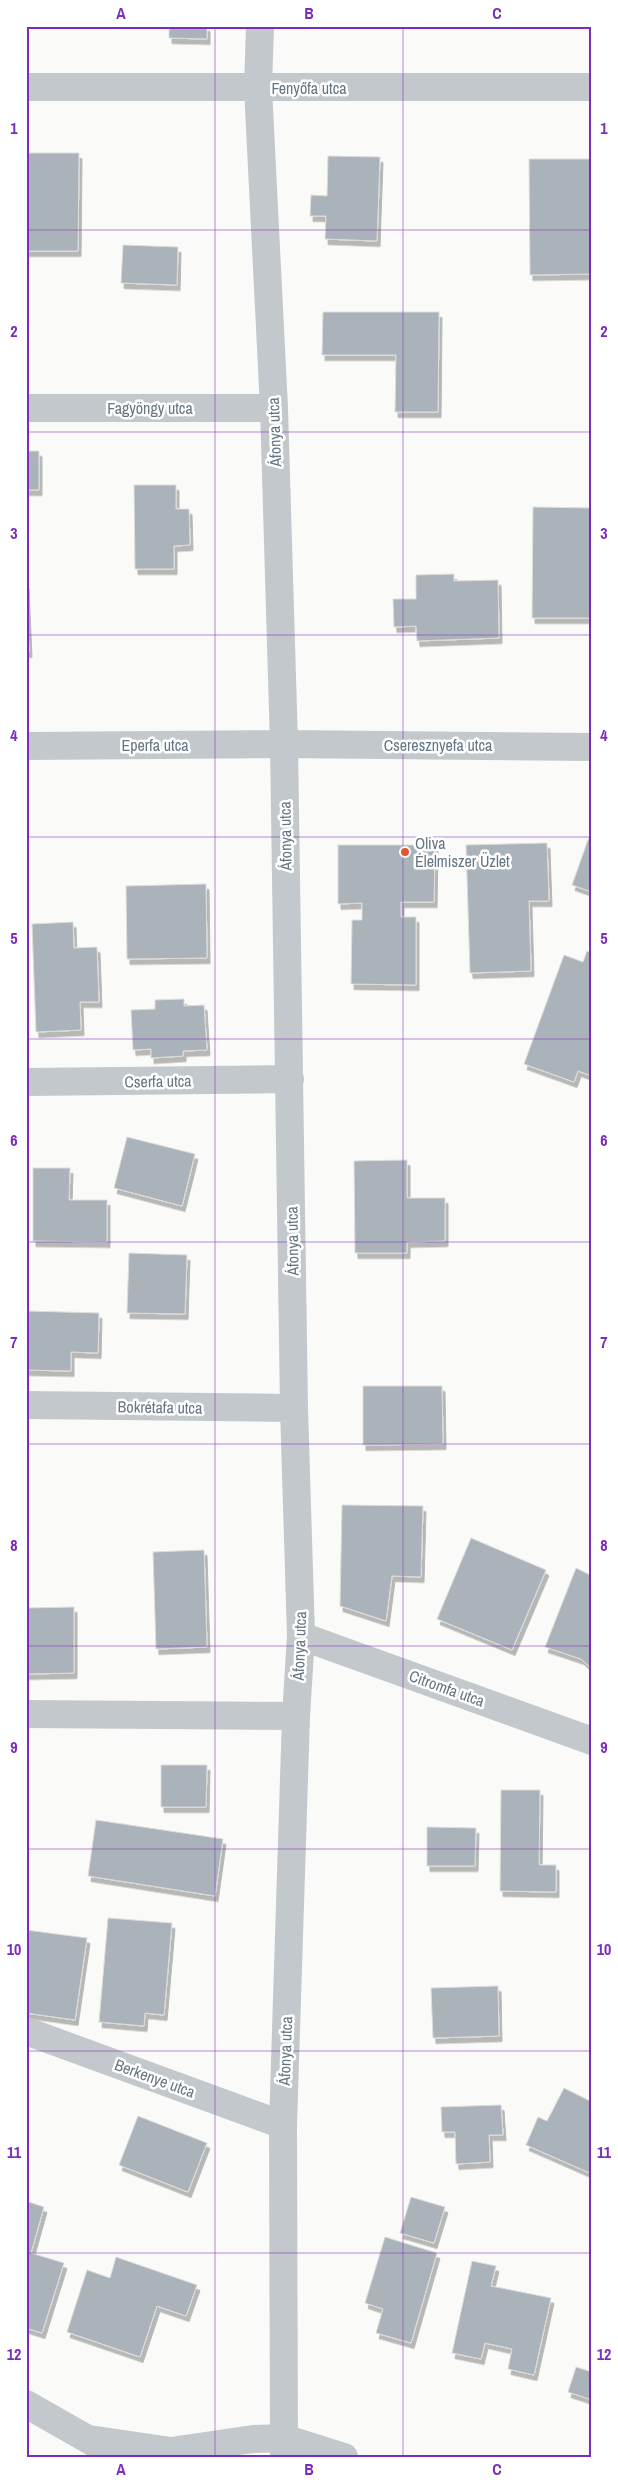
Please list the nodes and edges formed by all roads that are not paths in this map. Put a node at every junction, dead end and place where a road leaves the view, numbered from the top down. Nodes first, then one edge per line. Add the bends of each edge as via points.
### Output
1 (260, 26) edge
2 (26, 86) edge
3 (592, 86) edge
4 (258, 88) junction
5 (26, 408) edge
6 (274, 408) junction
7 (284, 744) junction
8 (26, 746) edge
9 (592, 747) edge
10 (290, 1079) junction
11 (26, 1082) edge
12 (26, 1405) edge
13 (294, 1408) junction
14 (301, 1636) junction
15 (26, 1714) edge
16 (296, 1716) junction
17 (592, 1741) edge
18 (26, 2031) edge
19 (283, 2124) junction
20 (26, 2404) edge
21 (90, 2439) junction
22 (284, 2448) edge
23 (118, 2457) edge
24 (344, 2457) edge

1 - 4 street, Áfonya utca
2 - 4 street, Fenyőfa utca
3 - 4 street, Fenyőfa utca
4 - 6 street, Áfonya utca
5 - 6 street, Fagyöngy utca
6 - 7 street, Áfonya utca
7 - 8 street, Eperfa utca
7 - 9 street, Cseresznyefa utca
7 - 10 street, Áfonya utca
10 - 11 street, Cserfa utca
10 - 13 street, Áfonya utca
12 - 13 street, Bokrétafa utca
13 - 14 street, Áfonya utca
14 - 16 street, Áfonya utca
14 - 17 street, Citromfa utca
15 - 16 street
16 - 19 street, Áfonya utca
18 - 19 street, Berkenye utca
19 - 22 street, Áfonya utca
20 - 21 street
21 - 22 street via 171,2451 253,2439
21 - 23 street
22 - 24 street

